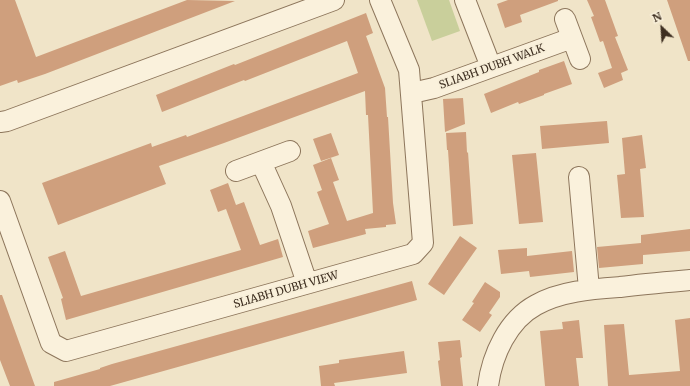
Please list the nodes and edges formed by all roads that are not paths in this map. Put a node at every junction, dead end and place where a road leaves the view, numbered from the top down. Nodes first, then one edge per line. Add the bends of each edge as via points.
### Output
1 (334, 0) edge
2 (380, 0) edge
3 (465, 0) edge
4 (580, 59) dead end
5 (491, 67) junction
6 (412, 92) junction
7 (0, 122) edge
8 (290, 151) dead end
9 (261, 162) junction
10 (236, 171) dead end
11 (579, 177) dead end
12 (0, 201) edge
13 (690, 280) edge
14 (307, 283) junction
15 (589, 289) junction
16 (488, 386) edge

1 - 7 street
2 - 6 street, SLIABH DUBH VIEW via 409,70
3 - 5 street
4 - 5 street, SLIABH DUBH WALK via 569,28
5 - 6 street, SLIABH DUBH WALK via 434,88
6 - 14 street, SLIABH DUBH VIEW via 423,243 413,254
8 - 9 street
9 - 10 street
9 - 14 street via 280,206
11 - 15 street
12 - 14 street, SLIABH DUBH VIEW via 51,343 66,351
13 - 15 street
15 - 16 street via 561,295 536,305 514,322 500,345

